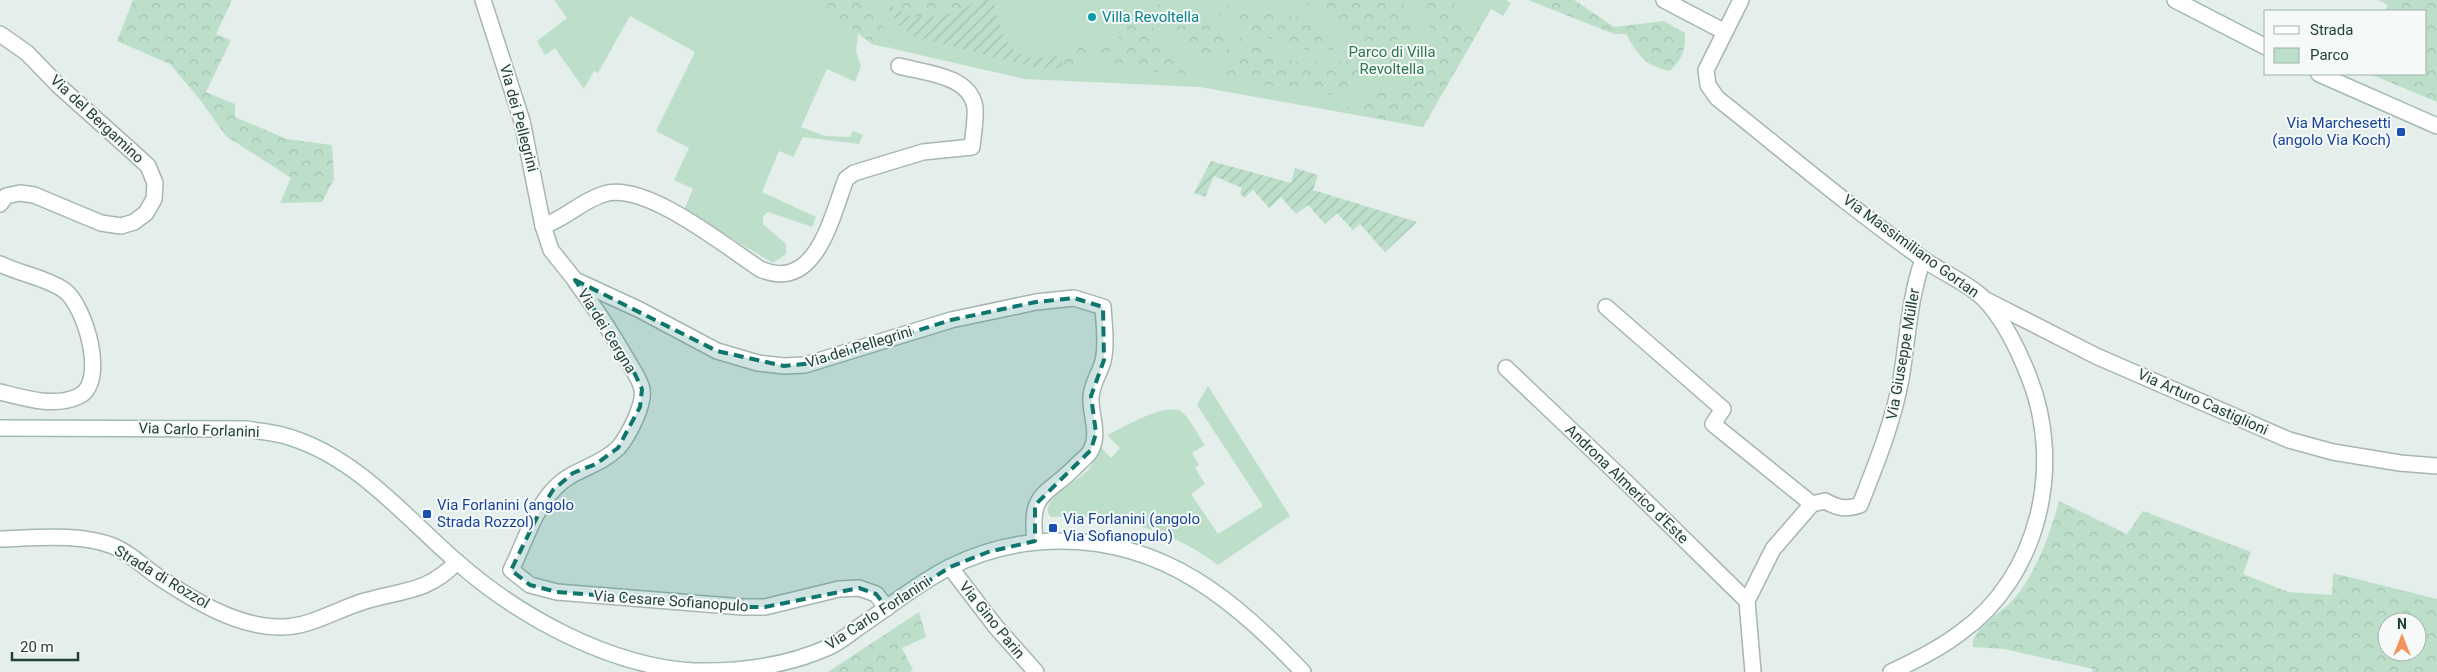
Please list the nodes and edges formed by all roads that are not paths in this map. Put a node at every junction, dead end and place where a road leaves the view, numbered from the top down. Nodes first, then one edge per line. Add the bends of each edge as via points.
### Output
1 (483, 0) edge
2 (1664, 0) edge
3 (1741, 0) edge
4 (2175, 0) edge
5 (1725, 32) junction
6 (0, 34) edge
7 (2264, 46) edge
8 (899, 66) dead end
9 (2321, 75) edge
10 (2437, 126) edge
11 (0, 204) edge
12 (543, 226) junction
13 (1923, 259) junction
14 (0, 264) edge
15 (575, 280) junction
16 (1983, 298) junction
17 (1606, 307) dead end
18 (1506, 368) dead end
19 (0, 392) edge
20 (0, 428) edge
21 (2437, 466) edge
22 (1812, 504) junction
23 (0, 539) edge
24 (1034, 542) junction
25 (457, 562) junction
26 (950, 567) junction
27 (511, 570) joint
28 (1747, 601) junction
29 (887, 608) junction
30 (689, 671) edge
31 (1036, 672) edge
32 (1302, 672) edge
33 (1753, 672) edge
34 (1891, 672) edge

1 - 12 street, Via dei Pellegrini via 522,121
2 - 5 street
3 - 5 street
4 - 7 street
5 - 13 street, Via Massimiliano Gortan via 1706,70 1708,85 1717,98
6 - 11 street, Via del Bergamino via 27,53 148,166 155,183 154,199 146,213 121,226 101,223 34,194 6,196
8 - 12 street via 954,80 970,94 975,108 972,147 923,152 854,173 846,179 812,258 787,275 773,275 760,269 671,211 642,196 624,192 596,197 558,222
9 - 10 street
12 - 15 street, Via dei Pellegrini via 551,250
13 - 16 street, Via Massimiliano Gortan
13 - 22 street, Via Giuseppe Müller via 1913,289 1892,422 1860,505 1849,509 1838,508 1825,501
14 - 19 street via 64,291 79,310 93,367 90,386 79,396 54,402
15 - 24 street, Via dei Pellegrini via 716,351 758,363 784,366 814,364 951,320 1036,302 1074,298 1103,307 1104,360 1091,396 1096,433 1091,450 1035,505 1032,519
15 - 27 street, Via dei Cergna via 631,366 642,389 640,407 618,448 596,464 573,473 554,490
16 - 21 street, Via Arturo Castiglioni via 2096,356 2289,440 2333,452
16 - 34 street, Via Massimiliano Gortan via 2009,333 2041,411 2045,462 2042,502 2027,549 2010,580 1988,608 1961,633
17 - 22 street via 1723,409 1713,424
18 - 28 street, Androna Almerico d'Este
20 - 25 street, Via Carlo Forlanini via 246,429 282,435 323,451 354,470 393,501
22 - 28 street via 1773,549
23 - 25 street, Strada di Rozzol via 84,540 113,546 202,602 264,627 308,622 366,601 429,585
24 - 26 street, Via Carlo Forlanini via 988,552
24 - 32 street, Via Carlo Forlanini via 1106,544 1178,569 1249,621
25 - 30 street, Via Carlo Forlanini via 534,618 583,642 638,662
26 - 29 street, Via Carlo Forlanini
26 - 31 street, Via Gino Parin
27 - 29 street, Via Cesare Sofianopulo via 530,585 557,592 765,607 839,589 859,588 876,594
28 - 33 street
29 - 30 street, Via Carlo Forlanini via 831,646 792,660 750,670

